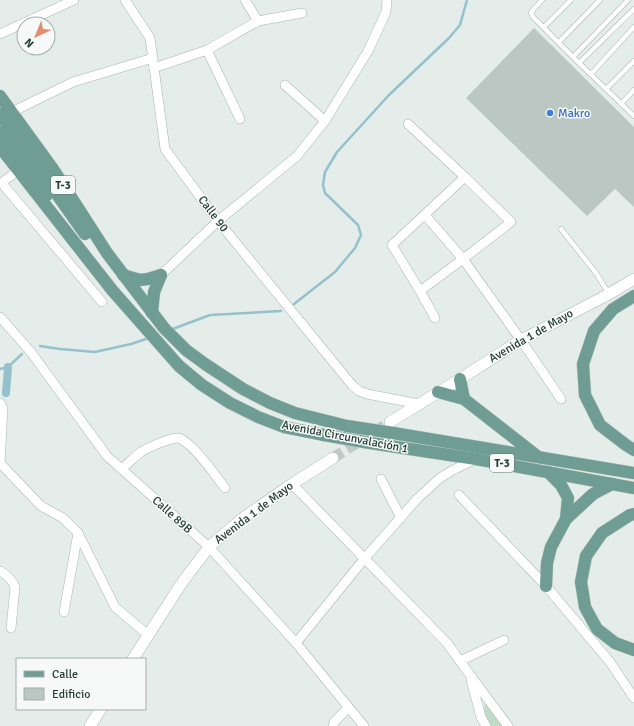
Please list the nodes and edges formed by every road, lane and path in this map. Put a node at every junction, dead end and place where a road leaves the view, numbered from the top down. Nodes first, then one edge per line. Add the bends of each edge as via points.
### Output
1 (74, 0) edge
2 (125, 0) edge
3 (245, 0) edge
4 (387, 0) edge
5 (542, 0) edge
6 (570, 0) edge
7 (600, 0) edge
8 (628, 0) edge
9 (634, 9) edge
10 (302, 13) dead end
11 (258, 21) junction
12 (544, 27) junction
13 (634, 27) edge
14 (0, 34) edge
15 (559, 42) junction
16 (207, 50) junction
17 (573, 57) junction
18 (153, 58) junction
19 (634, 61) edge
20 (579, 63) junction
21 (154, 68) junction
22 (591, 74) junction
23 (285, 85) dead end
24 (606, 89) junction
25 (634, 90) edge
26 (0, 96) edge
27 (621, 104) junction
28 (5, 115) edge
29 (634, 116) edge
30 (240, 119) dead end
31 (325, 121) junction
32 (408, 124) dead end
33 (0, 132) edge
34 (0, 147) edge
35 (0, 161) edge
36 (12, 175) junction
37 (465, 177) junction
38 (425, 215) junction
39 (218, 221) junction
40 (562, 229) dead end
41 (78, 246) junction
42 (463, 259) junction
43 (124, 275) junction
44 (161, 275) junction
45 (634, 279) edge
46 (420, 291) junction
47 (137, 293) junction
48 (609, 294) junction
49 (634, 296) edge
50 (102, 302) dead end
51 (152, 313) junction
52 (0, 317) edge
53 (434, 318) dead end
54 (521, 340) junction
55 (460, 379) junction
56 (438, 392) junction
57 (464, 399) junction
58 (561, 399) dead end
59 (0, 403) edge
60 (419, 404) junction
61 (392, 428) junction
62 (634, 450) edge
63 (538, 457) junction
64 (333, 458) tunnel mouth
65 (476, 458) junction
66 (0, 463) edge
67 (122, 470) junction
68 (548, 472) junction
69 (634, 473) edge
70 (381, 479) dead end
71 (292, 484) junction
72 (612, 484) junction
73 (225, 488) dead end
74 (634, 488) edge
75 (460, 495) dead end
76 (634, 514) edge
77 (401, 518) junction
78 (566, 519) junction
79 (78, 533) junction
80 (209, 547) junction
81 (365, 558) junction
82 (0, 571) edge
83 (546, 586) junction
84 (64, 612) dead end
85 (11, 628) dead end
86 (148, 635) junction
87 (504, 640) dead end
88 (296, 643) junction
89 (634, 650) edge
90 (134, 658) edge
91 (460, 661) junction
92 (470, 675) junction
93 (633, 694) edge
94 (348, 708) junction
95 (100, 710) edge
96 (90, 726) edge
97 (333, 726) edge
98 (364, 726) edge
99 (486, 726) edge
100 (508, 726) edge

1 - 14 street
2 - 18 street, Calle 90 via 150,38
3 - 11 street
4 - 31 street via 386,12 368,51
5 - 12 lane via 531,13
6 - 12 lane
7 - 15 lane
8 - 17 lane
9 - 20 lane
10 - 11 street
11 - 16 street
12 - 15 lane
13 - 22 lane
15 - 17 lane
16 - 21 street
16 - 30 street
17 - 20 lane
18 - 21 street, Calle 90
18 - 28 street via 73,82
19 - 24 lane
20 - 22 lane
21 - 39 street, Calle 90 via 165,149
22 - 24 lane
23 - 31 street
24 - 27 lane
25 - 27 lane
26 - 28 main road, T-3
27 - 29 lane
28 - 43 main road, T-3 via 53,169
28 - 47 main road via 102,259
31 - 39 street via 297,156
32 - 37 street
33 - 41 main road via 45,192
34 - 41 main road, T-3
35 - 36 main road
36 - 41 main road
36 - 50 street via 4,181 5,187
37 - 38 street
37 - 42 street via 510,222
38 - 42 street
38 - 46 street via 392,245
39 - 44 street
39 - 60 street, Calle 90 via 352,385 367,394
40 - 48 lane
41 - 65 main road, Avenida Circunvalación 1 / T-3, bridge via 112,290 179,366 230,403 284,427 370,443
42 - 46 street
42 - 54 street
43 - 44 main road via 140,280
43 - 47 main road, T-3
44 - 51 main road via 154,292
45 - 48 street, Avenida 1 de Mayo
46 - 53 street
47 - 51 main road, Avenida Circunvalación 1 / T-3
48 - 54 street, Avenida 1 de Mayo
49 - 62 main road via 613,309 594,331 583,364 585,395 600,425
51 - 61 main road, Avenida Circunvalación 1 / T-3, bridge via 186,350 243,389 270,403 295,413 347,426
52 - 67 street, Calle 89B via 30,351 107,456
54 - 55 street, Avenida 1 de Mayo
54 - 58 street
55 - 56 street, Avenida 1 de Mayo
55 - 57 main road
56 - 57 main road
56 - 60 street, Avenida 1 de Mayo
57 - 63 main road
59 - 66 street via 3,408
60 - 61 street, Avenida 1 de Mayo
61 - 63 main road, Avenida Circunvalación 1 / T-3
63 - 69 main road, Avenida Circunvalación 1 / T-3
64 - 71 street, Avenida 1 de Mayo
65 - 68 main road, Avenida Circunvalación 1 / T-3
65 - 77 street via 440,478
66 - 79 street via 41,506 63,518
67 - 73 street via 146,449 179,438 192,447
67 - 80 street, Calle 89B
68 - 72 main road, Avenida Circunvalación 1 / T-3
68 - 78 main road via 561,485 568,498
70 - 77 street
71 - 80 street, Avenida 1 de Mayo via 243,518
71 - 81 street
72 - 74 main road, Avenida Circunvalación 1 / T-3
72 - 78 main road via 593,494
75 - 83 street
76 - 89 main road via 602,533 586,556 581,582 585,607 597,629 615,643
77 - 81 street
78 - 83 main road via 551,547
79 - 84 street
79 - 86 street via 115,607
80 - 86 street, Avenida 1 de Mayo
80 - 88 street, Calle 89B
81 - 88 street
81 - 91 street via 447,643
82 - 85 street via 15,587
83 - 93 street via 610,662
86 - 90 street, Avenida 1 de Mayo
87 - 91 street
88 - 94 street, Calle 89B
91 - 92 street
92 - 99 street via 481,717
92 - 100 street
94 - 97 street
94 - 98 street, Calle 89B
95 - 96 street

